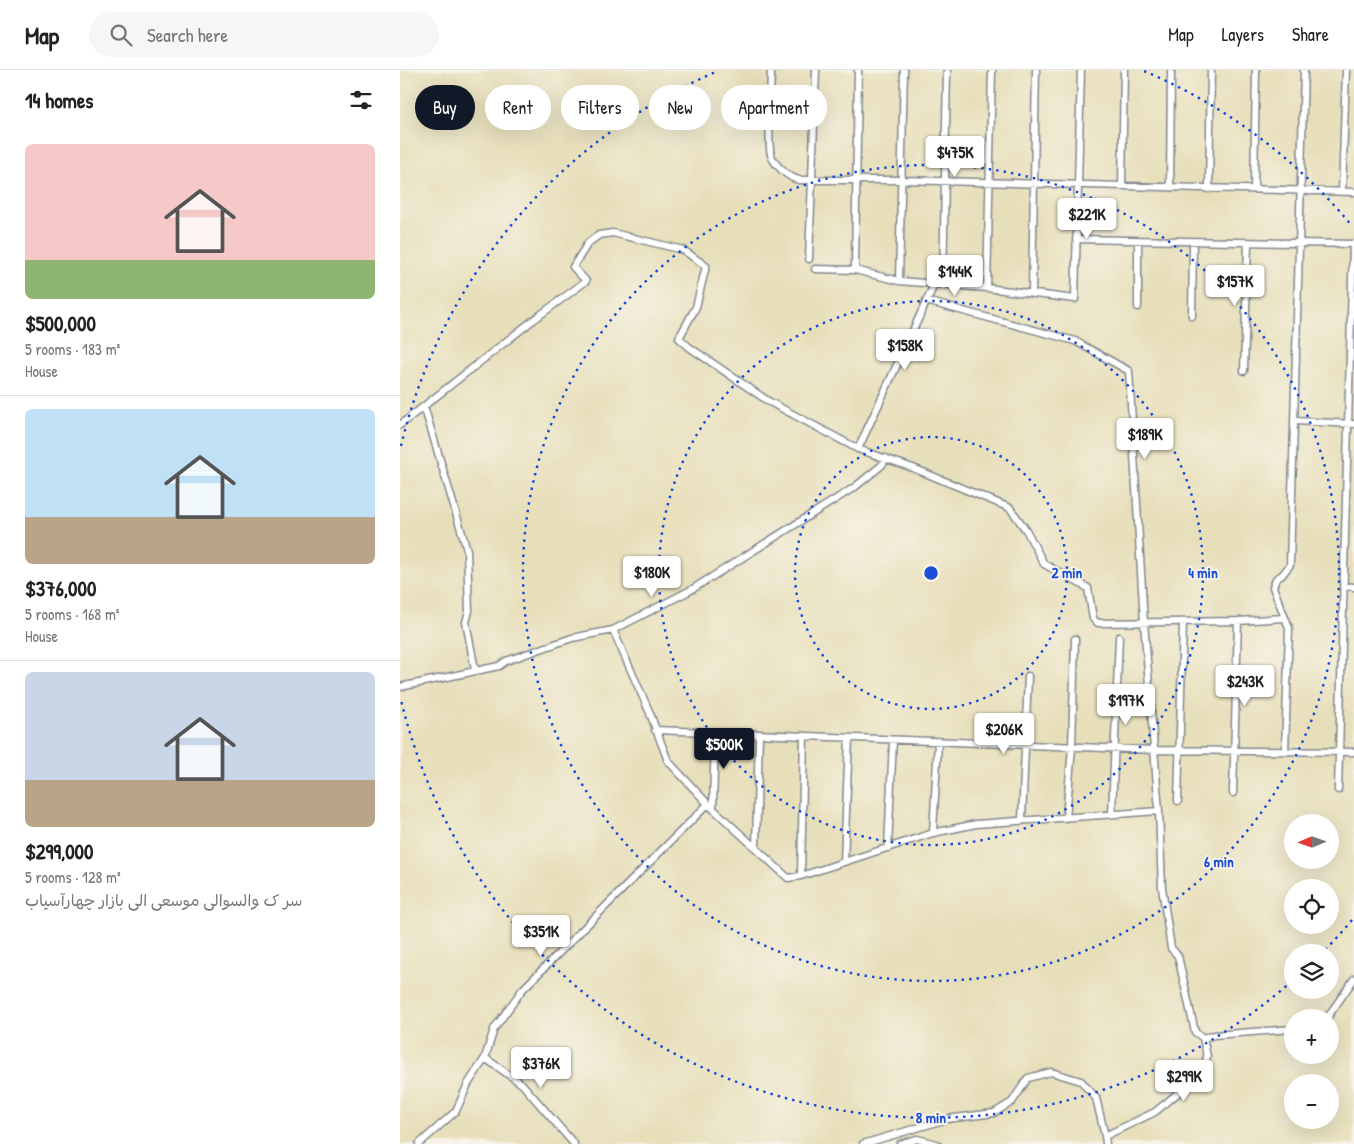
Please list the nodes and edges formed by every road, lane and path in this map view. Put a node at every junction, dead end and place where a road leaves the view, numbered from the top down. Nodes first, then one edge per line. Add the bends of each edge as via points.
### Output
1 (771, 70) edge
2 (816, 70) edge
3 (858, 70) edge
4 (904, 70) edge
5 (947, 70) edge
6 (992, 70) edge
7 (1036, 70) edge
8 (1081, 70) edge
9 (1124, 70) edge
10 (1171, 70) edge
11 (1212, 70) edge
12 (1256, 70) edge
13 (1304, 70) edge
14 (1346, 70) edge
15 (856, 180) junction
16 (901, 180) junction
17 (813, 181) junction
18 (944, 183) junction
19 (988, 183) junction
20 (1033, 184) junction
21 (1077, 185) junction
22 (1122, 186) junction
23 (1170, 187) junction
24 (1209, 188) junction
25 (1254, 190) junction
26 (1301, 191) junction
27 (1342, 192) junction
28 (1354, 192) edge
29 (1076, 239) junction
30 (1138, 241) junction
31 (1193, 242) junction
32 (1248, 244) junction
33 (1300, 244) junction
34 (1353, 244) edge
35 (810, 259) dead end
36 (815, 268) dead end
37 (855, 270) junction
38 (899, 281) junction
39 (934, 285) junction
40 (943, 286) junction
41 (987, 288) junction
42 (1032, 294) junction
43 (926, 301) junction
44 (1138, 307) dead end
45 (1192, 316) dead end
46 (1244, 371) dead end
47 (424, 406) junction
48 (1295, 422) junction
49 (1351, 424) edge
50 (400, 425) edge
51 (858, 449) junction
52 (886, 458) junction
53 (1343, 586) junction
54 (1354, 587) edge
55 (1284, 618) junction
56 (1144, 622) junction
57 (1183, 622) junction
58 (1238, 622) junction
59 (612, 630) junction
60 (1119, 636) dead end
61 (1075, 639) dead end
62 (475, 670) junction
63 (1028, 676) dead end
64 (400, 687) edge
65 (655, 730) junction
66 (715, 733) junction
67 (759, 734) junction
68 (804, 736) junction
69 (849, 738) junction
70 (893, 740) junction
71 (938, 741) junction
72 (1024, 745) junction
73 (1072, 747) junction
74 (1114, 748) junction
75 (1154, 750) junction
76 (1180, 750) junction
77 (1233, 750) junction
78 (1285, 751) junction
79 (1340, 752) junction
80 (1354, 752) edge
81 (1338, 790) dead end
82 (1233, 793) dead end
83 (1178, 801) dead end
84 (710, 806) junction
85 (1159, 811) junction
86 (1112, 814) junction
87 (1066, 818) junction
88 (1022, 820) junction
89 (933, 833) junction
90 (756, 846) junction
91 (888, 848) junction
92 (844, 862) junction
93 (800, 876) junction
94 (1354, 979) edge
95 (1334, 1009) edge
96 (1284, 1030) edge
97 (1203, 1038) junction
98 (485, 1058) junction
99 (1105, 1136) junction
100 (419, 1144) edge
101 (574, 1144) edge
102 (863, 1144) edge
103 (900, 1144) edge
104 (937, 1144) edge
105 (1106, 1144) edge

1 - 17 street via 770,154 794,179
2 - 17 street
3 - 15 street
4 - 16 street
5 - 18 street
6 - 19 street
7 - 20 street
8 - 21 street
9 - 22 street
10 - 23 street
11 - 24 street
12 - 25 street
13 - 26 street
14 - 27 street
15 - 16 street
15 - 17 street
15 - 37 street
16 - 18 street
16 - 38 street
17 - 35 street
18 - 19 street
18 - 40 street
19 - 20 street
19 - 41 street
20 - 21 street
20 - 42 street
21 - 22 street
21 - 29 street
22 - 23 street
23 - 24 street
24 - 25 street
25 - 26 street
26 - 27 street
26 - 33 street
27 - 28 street
29 - 30 street
29 - 42 street via 1075,299
30 - 31 street
30 - 44 street
31 - 32 street
31 - 45 street
32 - 33 street
32 - 46 street
33 - 34 street
33 - 48 street
34 - 49 street
36 - 37 street
37 - 38 street
38 - 39 street
39 - 40 street
39 - 43 street
40 - 41 street
41 - 42 street
43 - 51 street
43 - 56 street via 1075,341 1129,371
47 - 50 street
47 - 51 street via 586,282 573,267 588,243 599,234 613,233 683,250 706,266 696,307 679,338 768,401
47 - 62 street via 467,550 469,611 466,622
48 - 49 street
48 - 55 street via 1290,564 1273,587
49 - 53 street
51 - 52 street
52 - 56 street via 1010,508 1044,564 1088,588 1093,619 1098,623
52 - 59 street via 855,487 691,590
53 - 54 street
53 - 79 street
55 - 58 street
55 - 78 street via 1289,628
56 - 57 street
56 - 75 street
57 - 58 street
57 - 76 street
58 - 77 street
59 - 62 street via 572,638 499,666
59 - 65 street
60 - 74 street
61 - 73 street
62 - 64 street
63 - 72 street
65 - 66 street
65 - 84 street via 668,761
66 - 67 street
66 - 84 street
67 - 68 street
67 - 90 street
68 - 69 street
68 - 93 street
69 - 70 street
69 - 92 street
70 - 71 street
70 - 91 street
71 - 72 street
71 - 89 street
72 - 73 street
72 - 88 street
73 - 74 street
73 - 87 street
74 - 75 street
74 - 86 street
75 - 76 street
75 - 85 street
76 - 77 street
76 - 83 street
77 - 78 street
77 - 82 street
78 - 79 street
79 - 80 street
79 - 81 street
84 - 90 street
84 - 98 street via 522,990 494,1029
85 - 86 street
85 - 97 street via 1162,888 1171,948 1178,956 1195,1032
86 - 87 street
87 - 88 street
88 - 89 street via 976,824
89 - 91 street
90 - 93 street via 783,875 788,878
91 - 92 street
92 - 93 street
94 - 95 street
96 - 97 street
97 - 99 street via 1208,1056 1205,1066 1178,1093 1155,1112
98 - 100 street via 456,1111
98 - 101 street via 522,1084
99 - 102 street via 1096,1098 1082,1081 1051,1072 1028,1078 1012,1102 994,1113 947,1119
99 - 105 street
103 - 104 street via 918,1139

